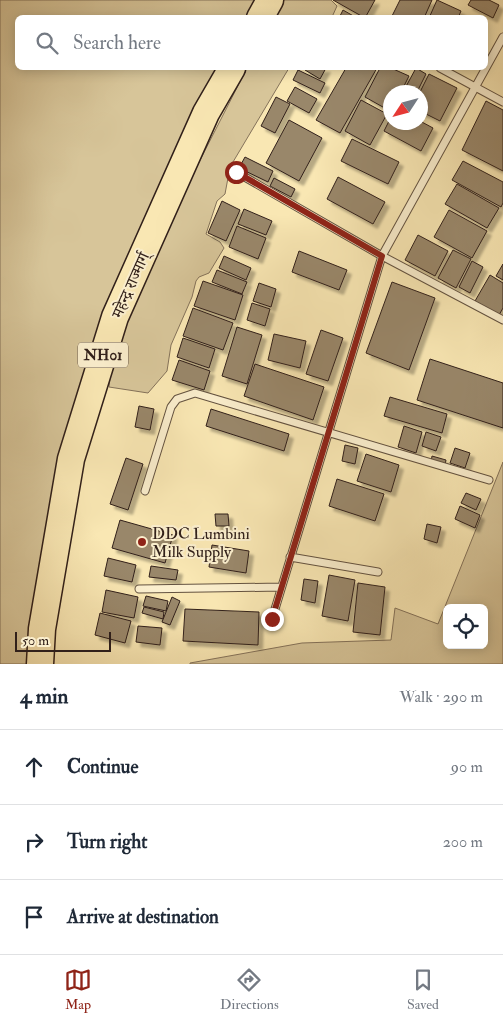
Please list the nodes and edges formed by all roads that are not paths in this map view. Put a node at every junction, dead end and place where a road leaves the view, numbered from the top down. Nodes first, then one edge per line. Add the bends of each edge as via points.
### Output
1 (270, 0) edge
2 (262, 15) edge
3 (503, 37) edge
4 (488, 64) edge
5 (231, 70) edge
6 (444, 70) edge
7 (485, 70) edge
8 (475, 87) junction
9 (503, 102) edge
10 (236, 172) dead end
11 (382, 256) junction
12 (503, 320) edge
13 (328, 432) junction
14 (489, 480) dead end
15 (145, 491) dead end
16 (290, 557) junction
17 (378, 572) dead end
18 (281, 587) junction
19 (139, 588) dead end
20 (272, 619) dead end
21 (40, 664) edge

1 - 2 highway
3 - 4 lane
5 - 21 highway, महेन्द्र राज्मार्ग् / NH01 via 206,113 115,317 71,459 42,629
6 - 8 lane
7 - 8 lane
8 - 9 lane
8 - 11 lane
10 - 11 lane
11 - 12 lane
11 - 13 lane
13 - 14 lane
13 - 15 lane via 194,393 177,398 170,407
13 - 16 lane
16 - 17 lane
16 - 18 lane
18 - 19 lane
18 - 20 lane

